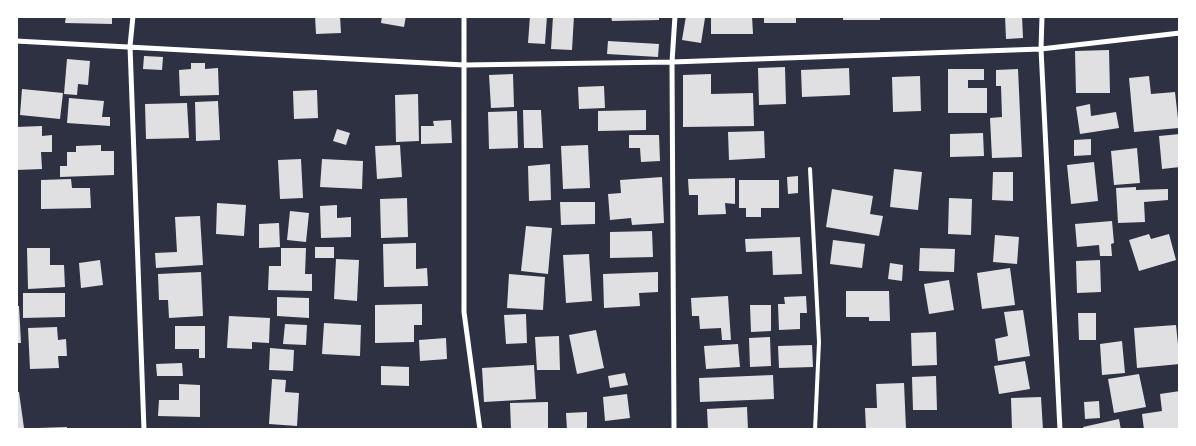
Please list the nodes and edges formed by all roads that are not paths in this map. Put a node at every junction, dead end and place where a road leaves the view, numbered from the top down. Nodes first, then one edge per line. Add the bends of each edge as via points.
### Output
1 (132, 16) edge
2 (464, 16) edge
3 (675, 16) edge
4 (1042, 16) edge
5 (1180, 33) edge
6 (16, 40) edge
7 (130, 46) junction
8 (1041, 50) junction
9 (672, 62) junction
10 (464, 65) junction
11 (810, 169) dead end
12 (144, 430) edge
13 (480, 430) edge
14 (674, 430) edge
15 (816, 430) edge
16 (1060, 430) edge

1 - 7 street
2 - 10 street
3 - 9 street
4 - 8 street
5 - 8 street
6 - 7 street
7 - 10 street
7 - 12 street
8 - 9 street
8 - 16 street
9 - 10 street
9 - 14 street
10 - 13 street via 464,312
11 - 15 lane via 819,342

